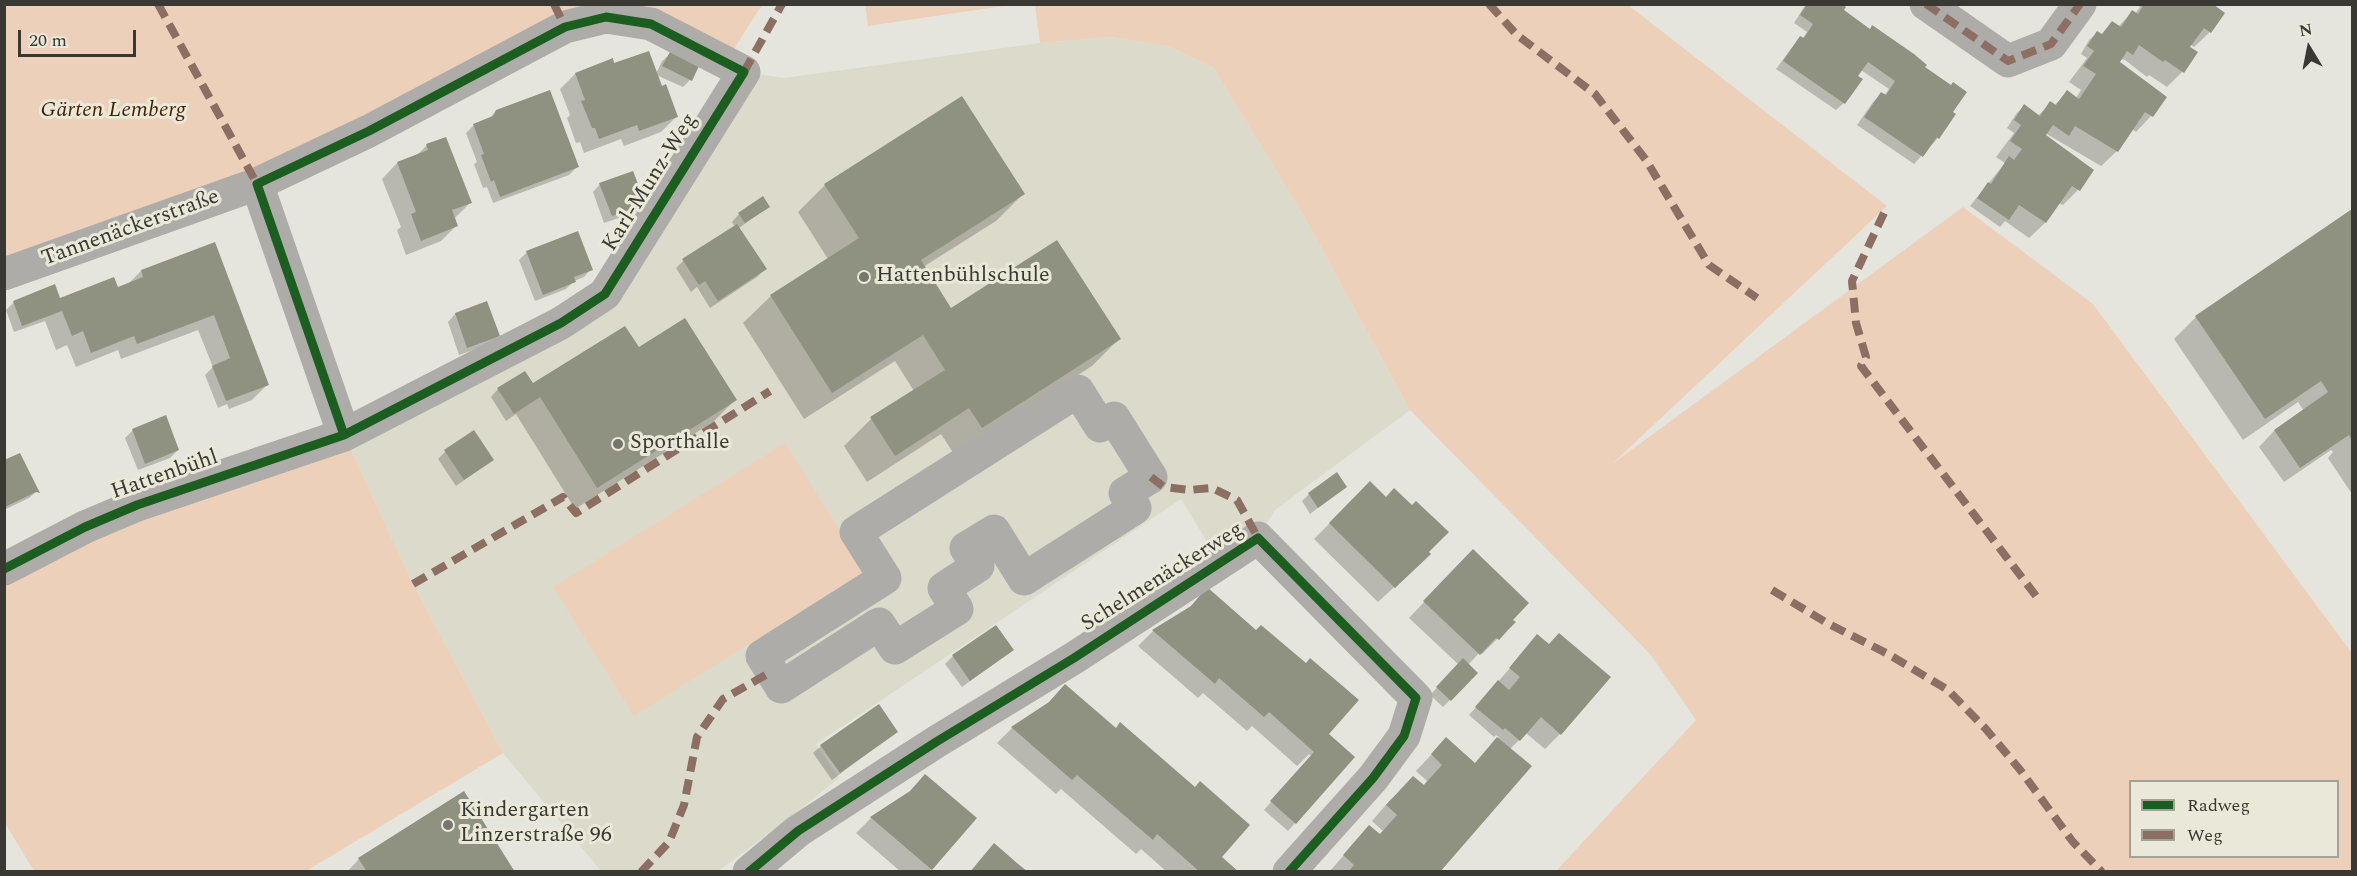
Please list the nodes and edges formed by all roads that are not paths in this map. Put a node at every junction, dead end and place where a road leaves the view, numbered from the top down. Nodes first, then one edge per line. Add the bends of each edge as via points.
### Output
1 (1926, 4) edge
2 (2080, 4) edge
3 (257, 184) junction
4 (4, 274) edge
5 (1114, 418) joint
6 (344, 435) junction
7 (4, 569) edge
8 (749, 872) edge
9 (1289, 872) edge

1 - 2 street via 2008,61 2051,44
3 - 4 street, Tannenäckerstraße
3 - 6 street
3 - 6 street, Karl-Munz-Weg via 369,131 565,27 606,17 651,24 744,72 605,294 561,324
5 - 5 street via 1151,477 1125,494 1135,508 1024,579 994,531 966,548 978,566 944,588 957,609 895,648 879,624 781,687 762,656 885,578 856,532 1078,391 1100,426
6 - 7 street, Hattenbühl via 137,505 85,526
8 - 9 street, Schelmenäckerweg via 798,831 1258,537 1416,698 1404,736 1373,778

